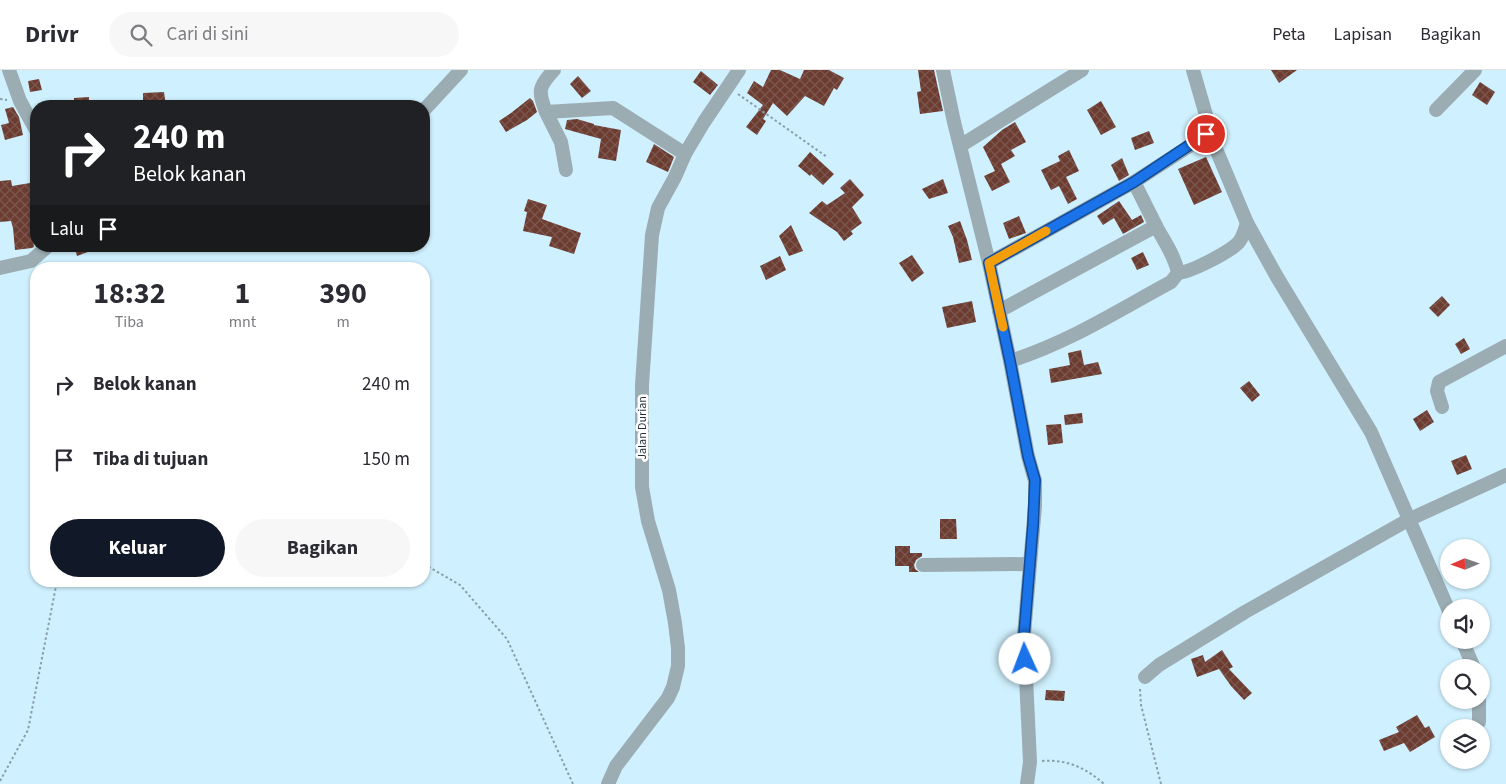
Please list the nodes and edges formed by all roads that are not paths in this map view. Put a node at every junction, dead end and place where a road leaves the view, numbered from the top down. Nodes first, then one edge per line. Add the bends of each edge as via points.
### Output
1 (9, 70) edge
2 (461, 70) edge
3 (554, 70) edge
4 (943, 70) edge
5 (1082, 70) edge
6 (1192, 70) edge
7 (1475, 70) edge
8 (735, 71) edge
9 (430, 104) edge
10 (1436, 110) dead end
11 (546, 112) junction
12 (30, 119) edge
13 (1208, 130) junction
14 (960, 146) junction
15 (685, 154) junction
16 (566, 170) dead end
17 (1134, 182) junction
18 (1247, 224) junction
19 (1156, 226) junction
20 (41, 252) edge
21 (989, 263) junction
22 (0, 268) edge
23 (1178, 273) junction
24 (999, 311) junction
25 (1506, 346) edge
26 (1010, 361) junction
27 (1442, 407) dead end
28 (1506, 475) edge
29 (1408, 520) junction
30 (1030, 564) junction
31 (923, 565) dead end
32 (1444, 599) edge
33 (1145, 677) road end
34 (608, 784) edge
35 (1026, 784) edge

1 - 12 street
2 - 9 street
3 - 11 street via 540,90
4 - 14 street
5 - 14 street
6 - 13 street
7 - 10 street
8 - 15 street, Jalan Durian
11 - 15 street via 613,108
11 - 16 street via 561,142
13 - 17 street
13 - 18 street
14 - 21 street
15 - 34 street, Jalan Durian via 658,208 652,235 642,385 642,487 650,528 669,590 678,666 668,698 616,766
17 - 19 street
17 - 21 street
18 - 23 street via 1238,242 1192,269
18 - 29 street via 1370,432
19 - 23 street via 1173,256
19 - 24 street
20 - 22 street via 31,261
21 - 24 street
23 - 26 street via 1172,282 1077,334
24 - 26 street
25 - 27 street via 1439,382 1437,391
26 - 30 street via 1035,480
28 - 29 street
29 - 32 street
29 - 33 street via 1245,612
30 - 31 street
30 - 35 street via 1024,635 1030,762

